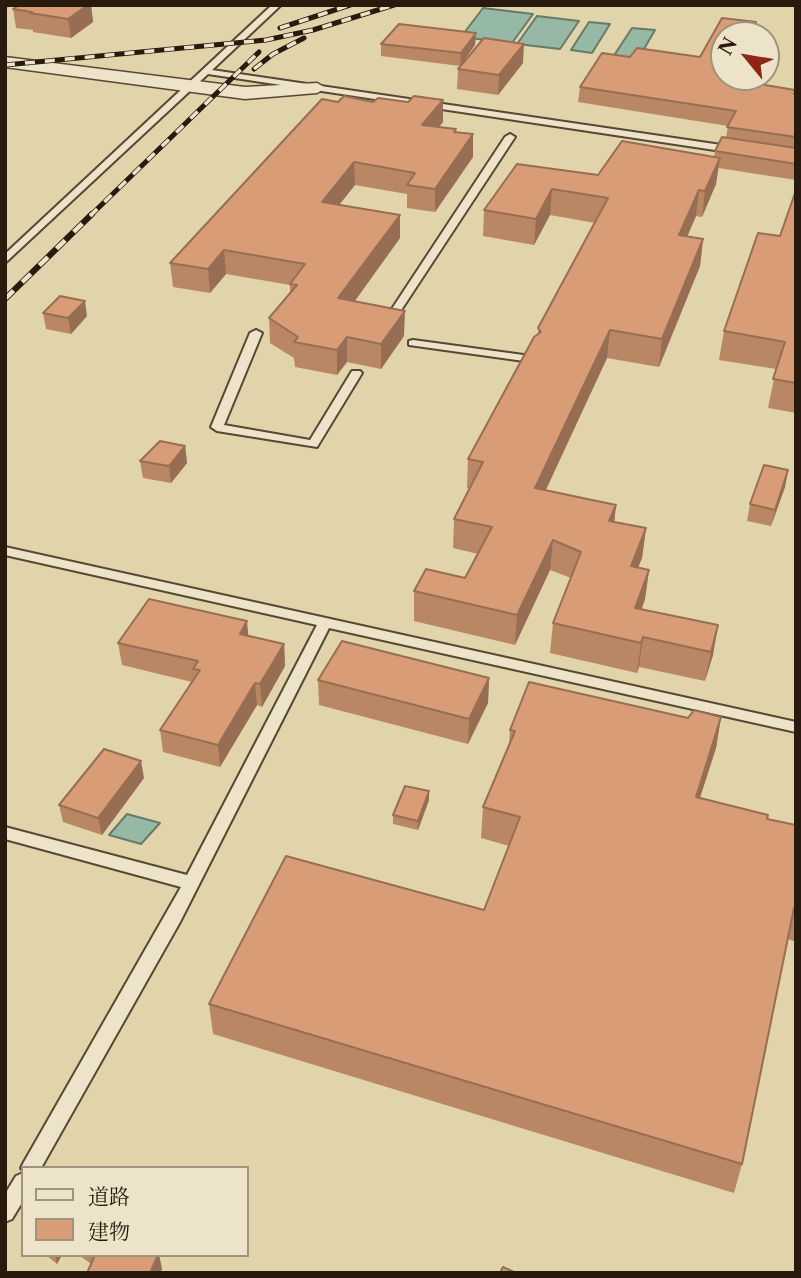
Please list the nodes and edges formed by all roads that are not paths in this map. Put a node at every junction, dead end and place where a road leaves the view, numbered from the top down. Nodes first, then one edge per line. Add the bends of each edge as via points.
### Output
1 (277, 5) edge
2 (5, 62) edge
3 (208, 72) junction
4 (193, 86) junction
5 (317, 88) junction
6 (510, 137) dead end
7 (752, 152) edge
8 (5, 261) edge
9 (387, 326) edge
10 (257, 333) dead end
11 (413, 343) dead end
12 (531, 359) edge
13 (356, 373) dead end
14 (5, 551) edge
15 (325, 622) junction
16 (796, 727) edge
17 (5, 833) edge
18 (192, 883) junction
19 (32, 1166) edge
20 (21, 1185) edge
21 (5, 1213) edge

1 - 3 lane
2 - 4 street
3 - 4 lane
3 - 5 lane
4 - 5 street via 261,93
4 - 8 lane
5 - 7 lane
6 - 9 lane
10 - 13 lane via 218,427 313,444
11 - 12 lane
14 - 15 lane
15 - 16 lane
15 - 18 lane
17 - 18 lane
18 - 19 lane
20 - 21 lane

